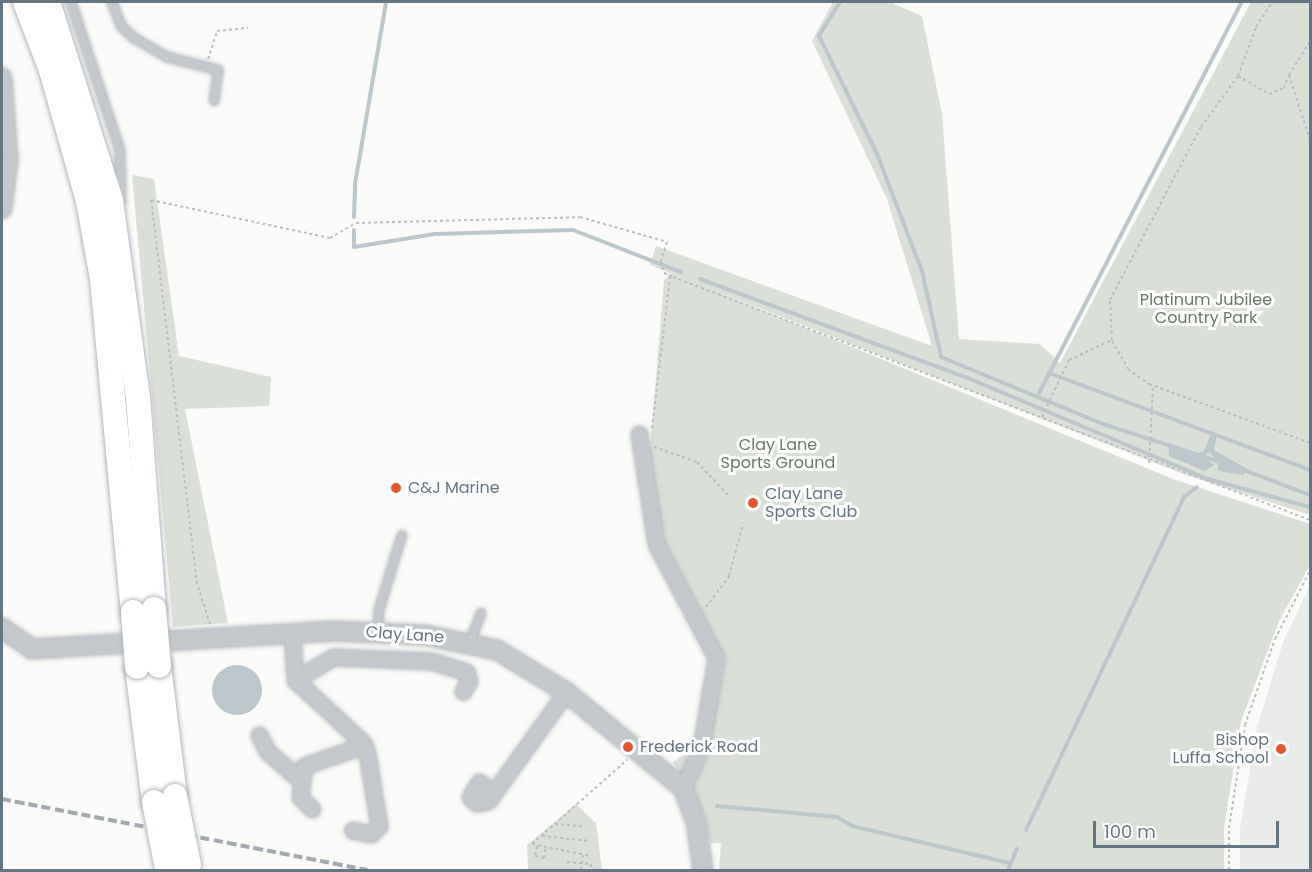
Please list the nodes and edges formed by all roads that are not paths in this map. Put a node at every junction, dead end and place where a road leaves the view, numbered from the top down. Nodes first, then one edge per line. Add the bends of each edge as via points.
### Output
1 (25, 2) edge
2 (48, 2) edge
3 (71, 2) edge
4 (112, 2) edge
5 (2, 78) edge
6 (214, 101) dead end
7 (2, 209) edge
8 (120, 262) junction
9 (647, 435) road end
10 (402, 535) dead end
11 (144, 610) junction
12 (481, 613) dead end
13 (2, 628) edge
14 (292, 632) junction
15 (378, 633) junction
16 (470, 642) junction
17 (296, 680) junction
18 (463, 692) dead end
19 (566, 692) junction
20 (259, 735) dead end
21 (364, 745) junction
22 (299, 778) junction
23 (682, 788) junction
24 (491, 790) dead end
25 (312, 809) dead end
26 (352, 830) dead end
27 (179, 869) edge
28 (703, 870) edge

1 - 11 highway via 85,190 102,279
2 - 8 highway via 108,190
3 - 8 lane via 120,150
4 - 6 lane via 121,26 134,38 167,57 218,70
5 - 7 street via 8,151
8 - 11 highway via 138,397
9 - 23 street via 656,544 716,658 701,747
10 - 15 lane via 379,610
11 - 27 highway, bridge via 165,799
12 - 16 lane
13 - 14 street, Clay Lane via 32,650
14 - 15 street, Clay Lane
14 - 17 street
15 - 16 street, Clay Lane
16 - 19 street, Clay Lane via 497,650
17 - 18 street via 333,657 430,661 466,672 469,681
17 - 21 street
19 - 23 street, Clay Lane
19 - 24 street
20 - 22 street via 267,751
21 - 22 street via 312,759
21 - 26 street via 379,826 371,834
22 - 25 street via 300,797
23 - 28 street, Clay Lane via 696,822

